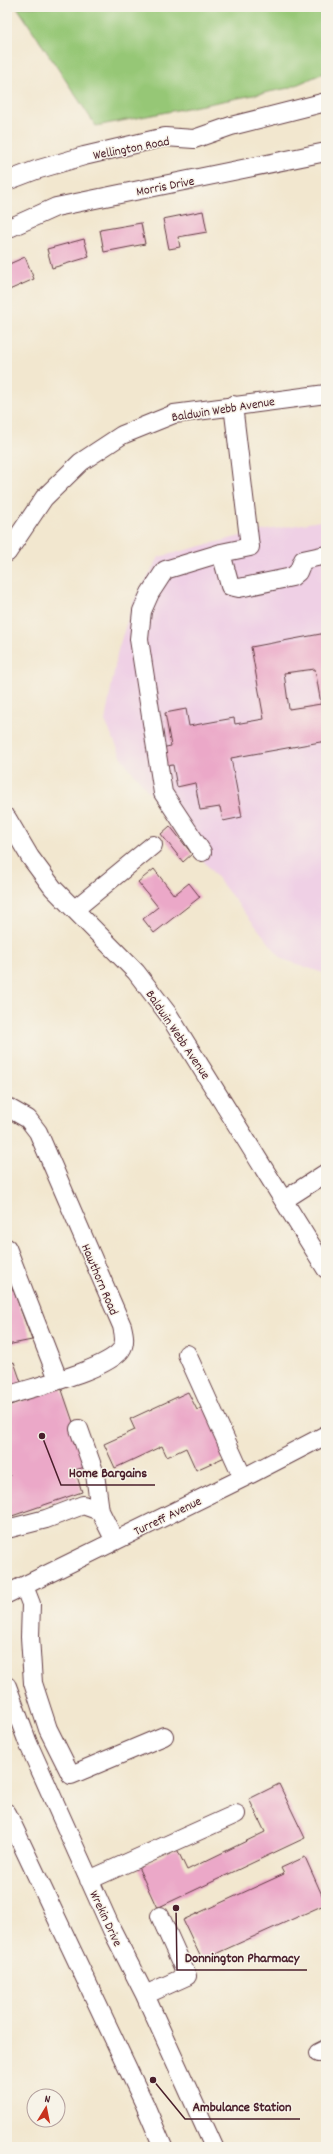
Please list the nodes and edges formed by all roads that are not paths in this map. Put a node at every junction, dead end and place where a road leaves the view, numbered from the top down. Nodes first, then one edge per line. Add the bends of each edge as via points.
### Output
1 (326, 102) edge
2 (326, 152) edge
3 (7, 181) edge
4 (7, 229) edge
5 (326, 394) edge
6 (232, 405) junction
7 (7, 553) edge
8 (221, 553) junction
9 (326, 555) edge
10 (7, 818) edge
11 (153, 845) dead end
12 (202, 852) dead end
13 (75, 909) junction
14 (7, 1107) edge
15 (326, 1174) edge
16 (284, 1200) junction
17 (7, 1248) edge
18 (326, 1269) edge
19 (187, 1354) dead end
20 (58, 1379) junction
21 (7, 1396) edge
22 (79, 1429) dead end
23 (326, 1435) edge
24 (242, 1478) junction
25 (100, 1511) junction
26 (7, 1529) edge
27 (115, 1541) junction
28 (24, 1586) junction
29 (7, 1594) edge
30 (7, 1686) edge
31 (164, 1736) dead end
32 (7, 1813) edge
33 (236, 1814) dead end
34 (89, 1880) junction
35 (160, 1916) dead end
36 (145, 1995) junction
37 (163, 2147) edge
38 (214, 2147) edge

1 - 3 street, Wellington Road via 231,126 194,139 165,138 84,156
2 - 4 street, Morris Drive via 56,207
5 - 6 street, Baldwin Webb Avenue
6 - 7 street, Baldwin Webb Avenue via 174,414 122,435 81,462 44,498
6 - 8 street via 250,547
8 - 9 street via 230,586 239,588 292,577 298,572 303,560
8 - 12 street via 165,570 142,611 139,639 163,793
10 - 13 street, Baldwin Webb Avenue via 30,857 53,888
11 - 13 street
13 - 16 street, Baldwin Webb Avenue via 136,972 168,1014
14 - 20 street, Hawthorn Road via 28,1119 38,1132 125,1338 122,1349 112,1358 92,1368
15 - 16 street
16 - 18 street, Baldwin Webb Avenue
17 - 20 street
19 - 24 street
20 - 21 street, Hawthorn Road
22 - 25 street via 95,1474
23 - 24 street, Turreff Avenue
24 - 27 street, Turreff Avenue
25 - 26 street via 83,1505 46,1519
25 - 27 street
27 - 28 street, Turreff Avenue
28 - 29 street, Turreff Avenue
28 - 31 street via 31,1604 33,1683 48,1729 71,1775
30 - 34 street, Wrekin Drive via 28,1743
32 - 37 street
33 - 34 street
34 - 36 street, Wrekin Drive
35 - 36 street via 187,1976
36 - 38 street, Wrekin Drive

